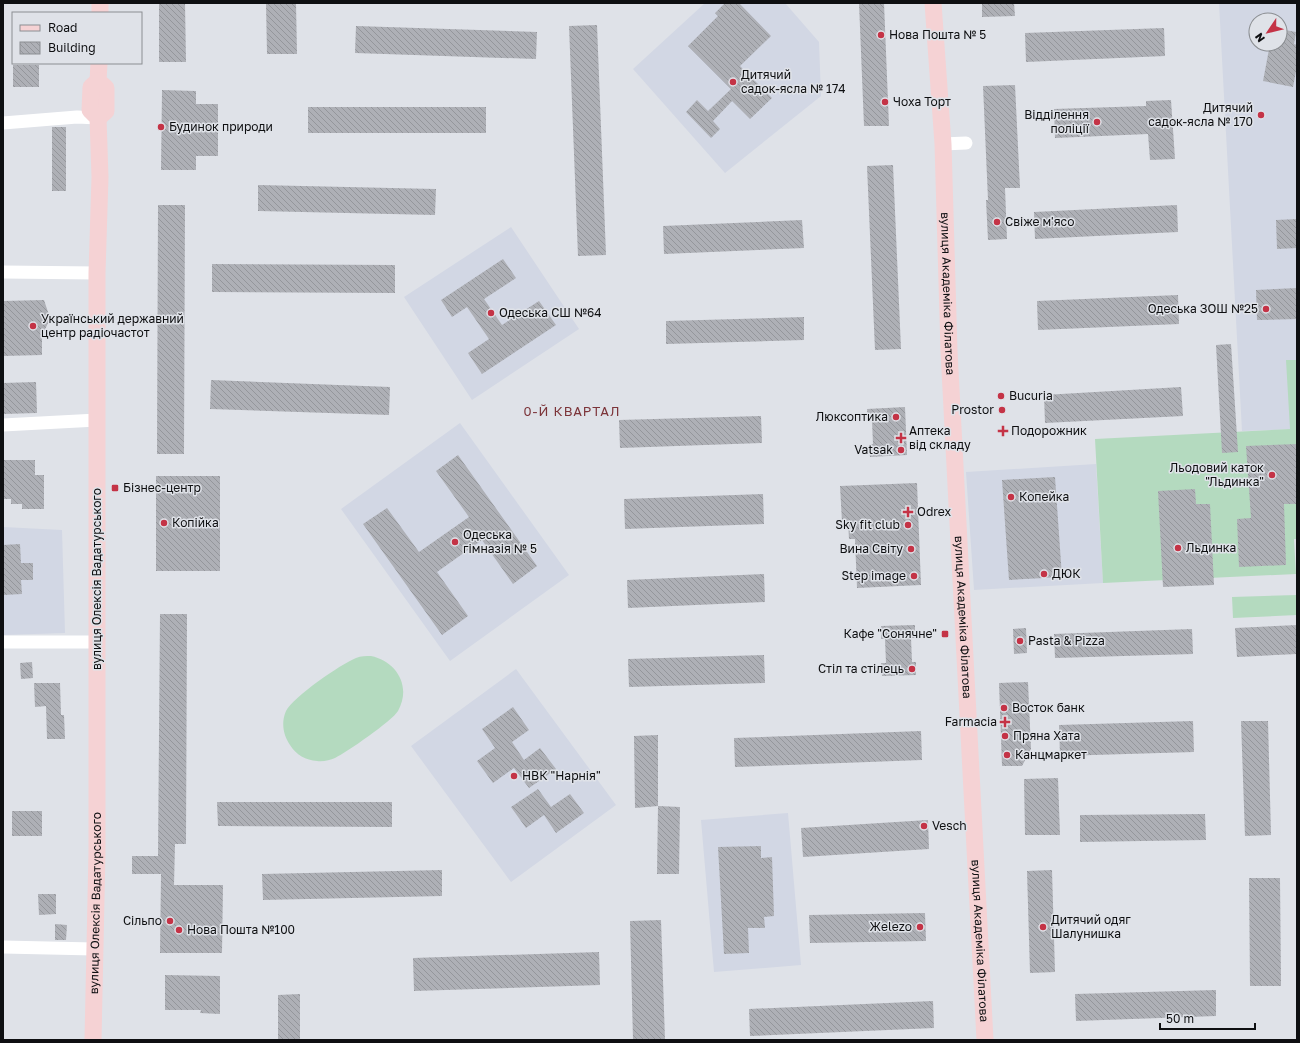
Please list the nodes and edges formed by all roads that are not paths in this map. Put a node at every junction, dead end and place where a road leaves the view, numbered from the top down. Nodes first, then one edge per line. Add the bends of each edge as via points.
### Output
1 (933, 3) edge
2 (99, 64) edge
3 (98, 118) junction
4 (3, 123) edge
5 (966, 143) dead end
6 (943, 144) junction
7 (3, 272) edge
8 (97, 273) junction
9 (97, 420) junction
10 (3, 425) edge
11 (3, 642) edge
12 (97, 642) junction
13 (3, 948) edge
14 (94, 949) junction
15 (93, 1040) edge
16 (985, 1040) edge

1 - 6 main road, вулиця Академіка Філатова
2 - 3 main road, вулиця Олексія Вадатурського via 98,81 106,88 106,111
3 - 4 street via 75,117
3 - 8 main road, вулиця Олексія Вадатурського via 100,177
5 - 6 street
6 - 16 main road, вулиця Академіка Філатова via 949,351
7 - 8 street
8 - 9 main road, вулиця Олексія Вадатурського
9 - 10 street
9 - 12 main road, вулиця Олексія Вадатурського
11 - 12 street
12 - 14 main road, вулиця Олексія Вадатурського via 97,852
13 - 14 street
14 - 15 main road, вулиця Олексія Вадатурського

